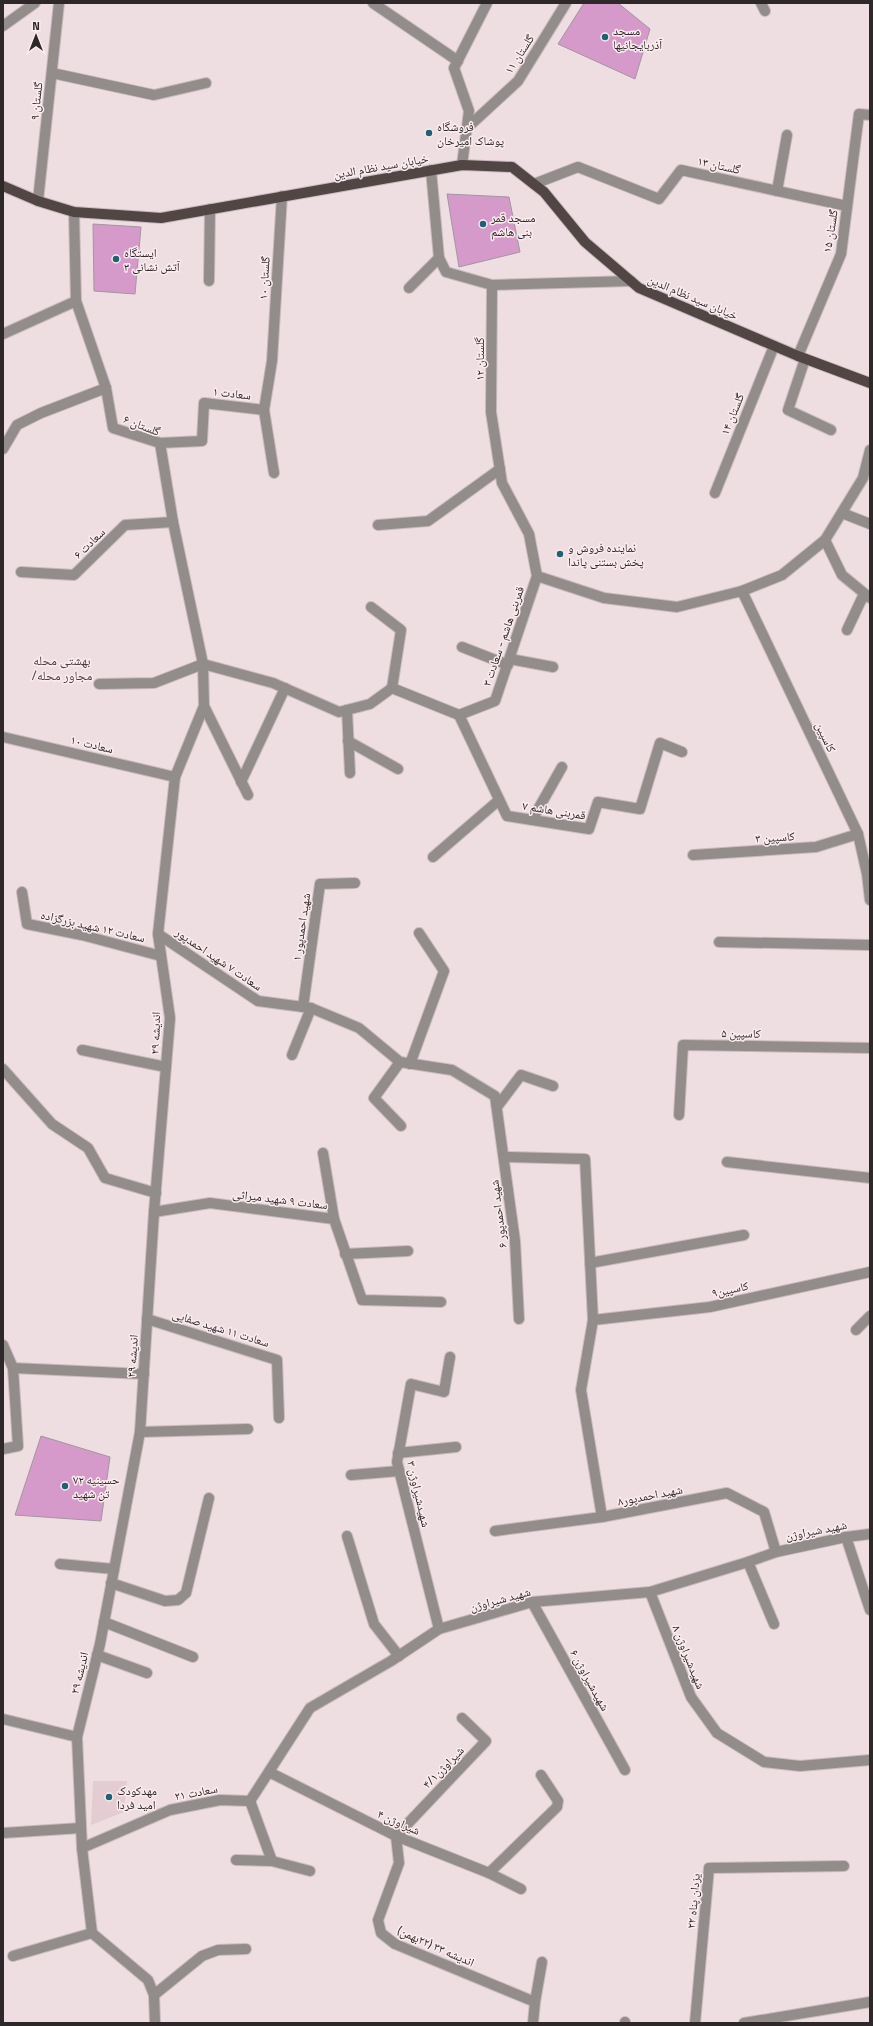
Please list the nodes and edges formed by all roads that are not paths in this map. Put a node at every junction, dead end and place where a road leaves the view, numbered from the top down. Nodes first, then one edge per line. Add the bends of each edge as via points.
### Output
1 (35, 3) edge
2 (58, 3) edge
3 (373, 3) edge
4 (487, 3) edge
5 (566, 3) edge
6 (3, 26) edge
7 (458, 61) junction
8 (52, 73) junction
9 (206, 83) dead end
10 (870, 115) edge
11 (467, 128) junction
12 (788, 135) dead end
13 (462, 165) junction
14 (432, 170) junction
15 (534, 184) junction
16 (3, 186) edge
17 (777, 191) junction
18 (282, 196) junction
19 (38, 201) junction
20 (847, 206) junction
21 (210, 209) junction
22 (74, 212) junction
23 (439, 258) junction
24 (208, 281) dead end
25 (631, 281) junction
26 (492, 285) junction
27 (409, 288) dead end
28 (76, 301) junction
29 (3, 334) edge
30 (774, 346) junction
31 (801, 357) junction
32 (272, 361) joint
33 (870, 383) edge
34 (106, 388) junction
35 (264, 410) junction
36 (831, 430) dead end
37 (160, 444) junction
38 (3, 449) edge
39 (870, 450) edge
40 (500, 470) junction
41 (274, 473) dead end
42 (715, 493) dead end
43 (842, 513) junction
44 (173, 522) junction
45 (870, 524) edge
46 (378, 525) dead end
47 (825, 540) junction
48 (21, 572) dead end
49 (537, 576) junction
50 (742, 592) junction
51 (867, 596) edge
52 (371, 607) dead end
53 (847, 630) dead end
54 (462, 647) dead end
55 (509, 662) junction
56 (202, 664) junction
57 (553, 667) dead end
58 (99, 684) dead end
59 (285, 688) junction
60 (392, 688) junction
61 (204, 706) junction
62 (347, 710) junction
63 (459, 715) junction
64 (3, 737) edge
65 (348, 741) junction
66 (682, 752) dead end
67 (562, 767) dead end
68 (398, 769) dead end
69 (350, 773) dead end
70 (175, 777) junction
71 (241, 782) junction
72 (248, 795) dead end
73 (499, 800) junction
74 (532, 820) junction
75 (858, 834) junction
76 (693, 855) dead end
77 (433, 856) dead end
78 (355, 883) dead end
79 (22, 892) dead end
80 (870, 900) edge
81 (419, 933) dead end
82 (158, 934) junction
83 (719, 942) dead end
84 (870, 945) edge
85 (161, 956) junction
86 (307, 1008) junction
87 (870, 1048) edge
88 (82, 1050) dead end
89 (292, 1055) dead end
90 (405, 1063) junction
91 (166, 1067) junction
92 (3, 1069) edge
93 (553, 1086) dead end
94 (497, 1107) junction
95 (678, 1115) dead end
96 (401, 1126) dead end
97 (323, 1153) dead end
98 (504, 1157) junction
99 (727, 1162) dead end
100 (870, 1178) edge
101 (156, 1193) junction
102 (154, 1212) junction
103 (334, 1219) junction
104 (744, 1235) dead end
105 (408, 1251) dead end
106 (345, 1254) junction
107 (590, 1263) junction
108 (870, 1272) edge
109 (440, 1302) dead end
110 (870, 1316) edge
111 (147, 1319) junction
112 (518, 1319) dead end
113 (593, 1320) junction
114 (856, 1330) dead end
115 (3, 1345) edge
116 (450, 1357) dead end
117 (13, 1368) junction
118 (144, 1374) junction
119 (279, 1418) dead end
120 (248, 1429) dead end
121 (140, 1432) junction
122 (456, 1447) dead end
123 (3, 1448) edge
124 (398, 1453) junction
125 (399, 1471) junction
126 (352, 1475) dead end
127 (209, 1498) dead end
128 (602, 1517) junction
129 (495, 1531) dead end
130 (870, 1534) edge
131 (347, 1536) dead end
132 (846, 1537) junction
133 (776, 1552) junction
134 (748, 1562) junction
135 (60, 1564) dead end
136 (114, 1569) junction
137 (112, 1582) junction
138 (650, 1592) junction
139 (532, 1602) junction
140 (870, 1610) edge
141 (104, 1622) junction
142 (774, 1624) dead end
143 (439, 1629) junction
144 (97, 1655) junction
145 (399, 1656) junction
146 (194, 1657) dead end
147 (147, 1673) dead end
148 (462, 1718) dead end
149 (3, 1719) edge
150 (77, 1737) junction
151 (870, 1760) edge
152 (625, 1770) dead end
153 (269, 1772) junction
154 (541, 1775) dead end
155 (250, 1801) junction
156 (81, 1828) junction
157 (3, 1833) edge
158 (396, 1836) junction
159 (82, 1848) junction
160 (236, 1860) dead end
161 (272, 1861) junction
162 (844, 1866) dead end
163 (310, 1871) dead end
164 (489, 1873) junction
165 (521, 1889) dead end
166 (92, 1933) junction
167 (246, 1949) dead end
168 (13, 1956) dead end
169 (542, 1962) dead end
170 (154, 1994) junction
171 (535, 2002) junction
172 (870, 2002) edge
173 (155, 2023) edge
174 (533, 2023) edge
175 (694, 2023) edge
176 (744, 2023) edge

1 - 6 street
2 - 8 street, گلستان ۹
3 - 7 street
4 - 7 street
5 - 11 street, گلستان ۱۱ via 518,81
7 - 11 street via 454,68 469,111
8 - 9 street via 154,95
8 - 19 street, گلستان ۹
10 - 20 street, گلستان ۱۵ via 860,114
11 - 13 street
12 - 17 street
13 - 14 main road, خیابان سید نظام الدین
13 - 15 main road, خیابان سید نظام الدین via 512,167
14 - 18 main road, خیابان سید نظام الدین
14 - 23 street
15 - 17 street, گلستان ۱۳ via 578,167 659,199 681,170
15 - 25 main road, خیابان سید نظام الدین via 544,192 586,242
16 - 19 main road, خیابان سید نظام الدین
17 - 20 street, گلستان ۱۳
18 - 21 main road, خیابان سید نظام الدین
18 - 32 street, گلستان ۱۰
19 - 22 main road, خیابان سید نظام الدین
20 - 31 street, گلستان ۱۵ via 841,254
21 - 22 main road, خیابان سید نظام الدین via 161,218
21 - 24 street
22 - 28 street, گلستان ۶
23 - 26 street via 446,272
23 - 27 street
25 - 26 street
25 - 30 main road, خیابان سید نظام الدین via 639,288
26 - 40 street, گلستان ۱۲ via 491,412
28 - 29 street
28 - 34 street, گلستان ۶
30 - 31 main road, خیابان سید نظام الدین
30 - 42 street, گلستان ۱۴
31 - 33 main road, خیابان سید نظام الدین
31 - 36 street, گلستان ۱۵ via 788,410
32 - 35 street, سعادت ۱
34 - 37 street, گلستان ۶ via 113,428
34 - 38 street via 17,425
35 - 37 street, سعادت ۱ via 204,403 202,441
35 - 41 street
37 - 44 street, گلستان ۶
39 - 43 street via 864,478
40 - 46 street via 428,521
40 - 49 street, گلستان ۱۲ via 502,483 529,534
43 - 45 street
43 - 47 street
44 - 48 street, سعادت ۶ via 125,525 74,575
44 - 56 street, گلستان ۶
47 - 50 street via 782,574
47 - 51 street via 842,574
49 - 50 street via 604,598 677,606
49 - 55 street, قمربنی هاشم - سعادت ۳
50 - 75 street, کاسپین
51 - 53 street
52 - 60 street via 401,630
54 - 55 street
55 - 57 street
55 - 63 street, قمربنی هاشم - سعادت ۳ via 495,701
56 - 58 street via 154,683
56 - 59 street
56 - 61 street, اندیشه ۲۹
59 - 62 street via 339,712
59 - 71 street
60 - 62 street via 370,704
60 - 63 street
61 - 70 street, اندیشه ۲۹
61 - 71 street
62 - 65 street
63 - 73 street, قمربنی هاشم ۷
64 - 70 street, سعادت ۱۰
65 - 68 street
65 - 69 street
66 - 74 street, قمربنی هاشم ۷ via 660,743 640,809 598,802 589,829
67 - 74 street
70 - 82 street, اندیشه ۲۹
71 - 72 street
73 - 74 street, قمربنی هاشم ۷ via 507,816
73 - 77 street
75 - 76 street, کاسپین ۳ via 816,847
75 - 80 street, کاسپین
78 - 86 street, شهید احمدپور ۱ via 320,884
79 - 85 street, سعادت ۱۲ شهید بزرگزاده via 27,924 82,934
81 - 90 street via 444,971
82 - 85 street, اندیشه ۲۹
82 - 86 street, سعادت ۷ شهید احمدپور via 258,1001
83 - 84 street
85 - 91 street, اندیشه ۲۹ via 170,1018
86 - 89 street
86 - 90 street, سعادت ۷ شهید احمدپور via 359,1028
87 - 95 street, کاسپین ۵ via 683,1045
88 - 91 street
90 - 94 street via 452,1070 495,1096
90 - 96 street via 374,1098
91 - 101 street, اندیشه ۲۹
92 - 101 street via 52,1124 88,1148 105,1178
93 - 94 street via 521,1075
94 - 98 street, شهید احمدپور ۶
97 - 103 street
98 - 107 street via 585,1158
98 - 112 street, شهید احمدپور ۶ via 515,1241
99 - 100 street
101 - 102 street, اندیشه ۲۹
102 - 103 street, سعادت ۹ شهید میراثی via 210,1203
102 - 111 street, اندیشه ۲۹
103 - 106 street, سعادت ۹ شهید میراثی
104 - 107 street
105 - 106 street
106 - 109 street, سعادت ۹ شهید میراثی via 362,1300
107 - 113 street
108 - 113 street, کاسپین۹ via 710,1307
110 - 114 street
111 - 118 street, اندیشه ۲۹
111 - 119 street, سعادت ۱۱ شهید صفایی via 277,1360
113 - 128 street via 581,1390
115 - 117 street
116 - 124 street, شهیدشیراوژن ۳ via 444,1392 411,1384
117 - 118 street
117 - 123 street via 18,1446
118 - 121 street, اندیشه ۲۹
120 - 121 street
121 - 136 street, اندیشه ۲۹
122 - 124 street
124 - 125 street, شهیدشیراوژن ۳
125 - 126 street
125 - 143 street, شهیدشیراوژن ۳
127 - 137 street via 186,1594 178,1600 165,1601
128 - 129 street, شهید احمدپور۸
128 - 133 street, شهید احمدپور۸ via 727,1493 764,1512
130 - 132 street, شهید شیراوژن
131 - 145 street via 374,1624
132 - 133 street, شهید شیراوژن
132 - 140 street
133 - 134 street, شهید شیراوژن
134 - 138 street, شهید شیراوژن
134 - 142 street
135 - 136 street
136 - 137 street, اندیشه ۲۹
137 - 141 street, اندیشه ۲۹
138 - 139 street, شهید شیراوژن
138 - 151 street, شهیدشیراوژن ۸ via 691,1697 717,1733 764,1762 800,1766
139 - 143 street, شهید شیراوژن
139 - 152 street, شهیدشیراوژن ۶
141 - 144 street, اندیشه ۲۹
141 - 146 street
143 - 145 street, شهید شیراوژن
144 - 147 street
144 - 150 street, اندیشه ۲۹
145 - 153 street, شهید شیراوژن via 310,1708
148 - 158 street, شیراوژن۴/۱ via 486,1741
149 - 150 street
150 - 156 street, اندیشه ۲۹
153 - 155 street, شهید شیراوژن
153 - 158 street, شیراوژن ۴
154 - 164 street via 558,1801 557,1807
155 - 159 street, سعادت ۲۱ via 220,1800 170,1810
155 - 161 street
156 - 157 street
156 - 159 street, اندیشه ۲۹
158 - 164 street, شیراوژن ۴
158 - 171 street, اندیشه ۳۳ (۲۲بهمن) via 399,1863 378,1920 381,1933 395,1944
159 - 166 street, اندیشه ۲۹
160 - 161 street
161 - 163 street
162 - 175 street, یزدان پناه ۲۲ via 709,1868
164 - 165 street, شیراوژن ۴
166 - 168 street
166 - 170 street via 148,1980
167 - 170 street via 218,1950 202,1956
169 - 171 street
170 - 173 street
171 - 174 street
172 - 176 street

